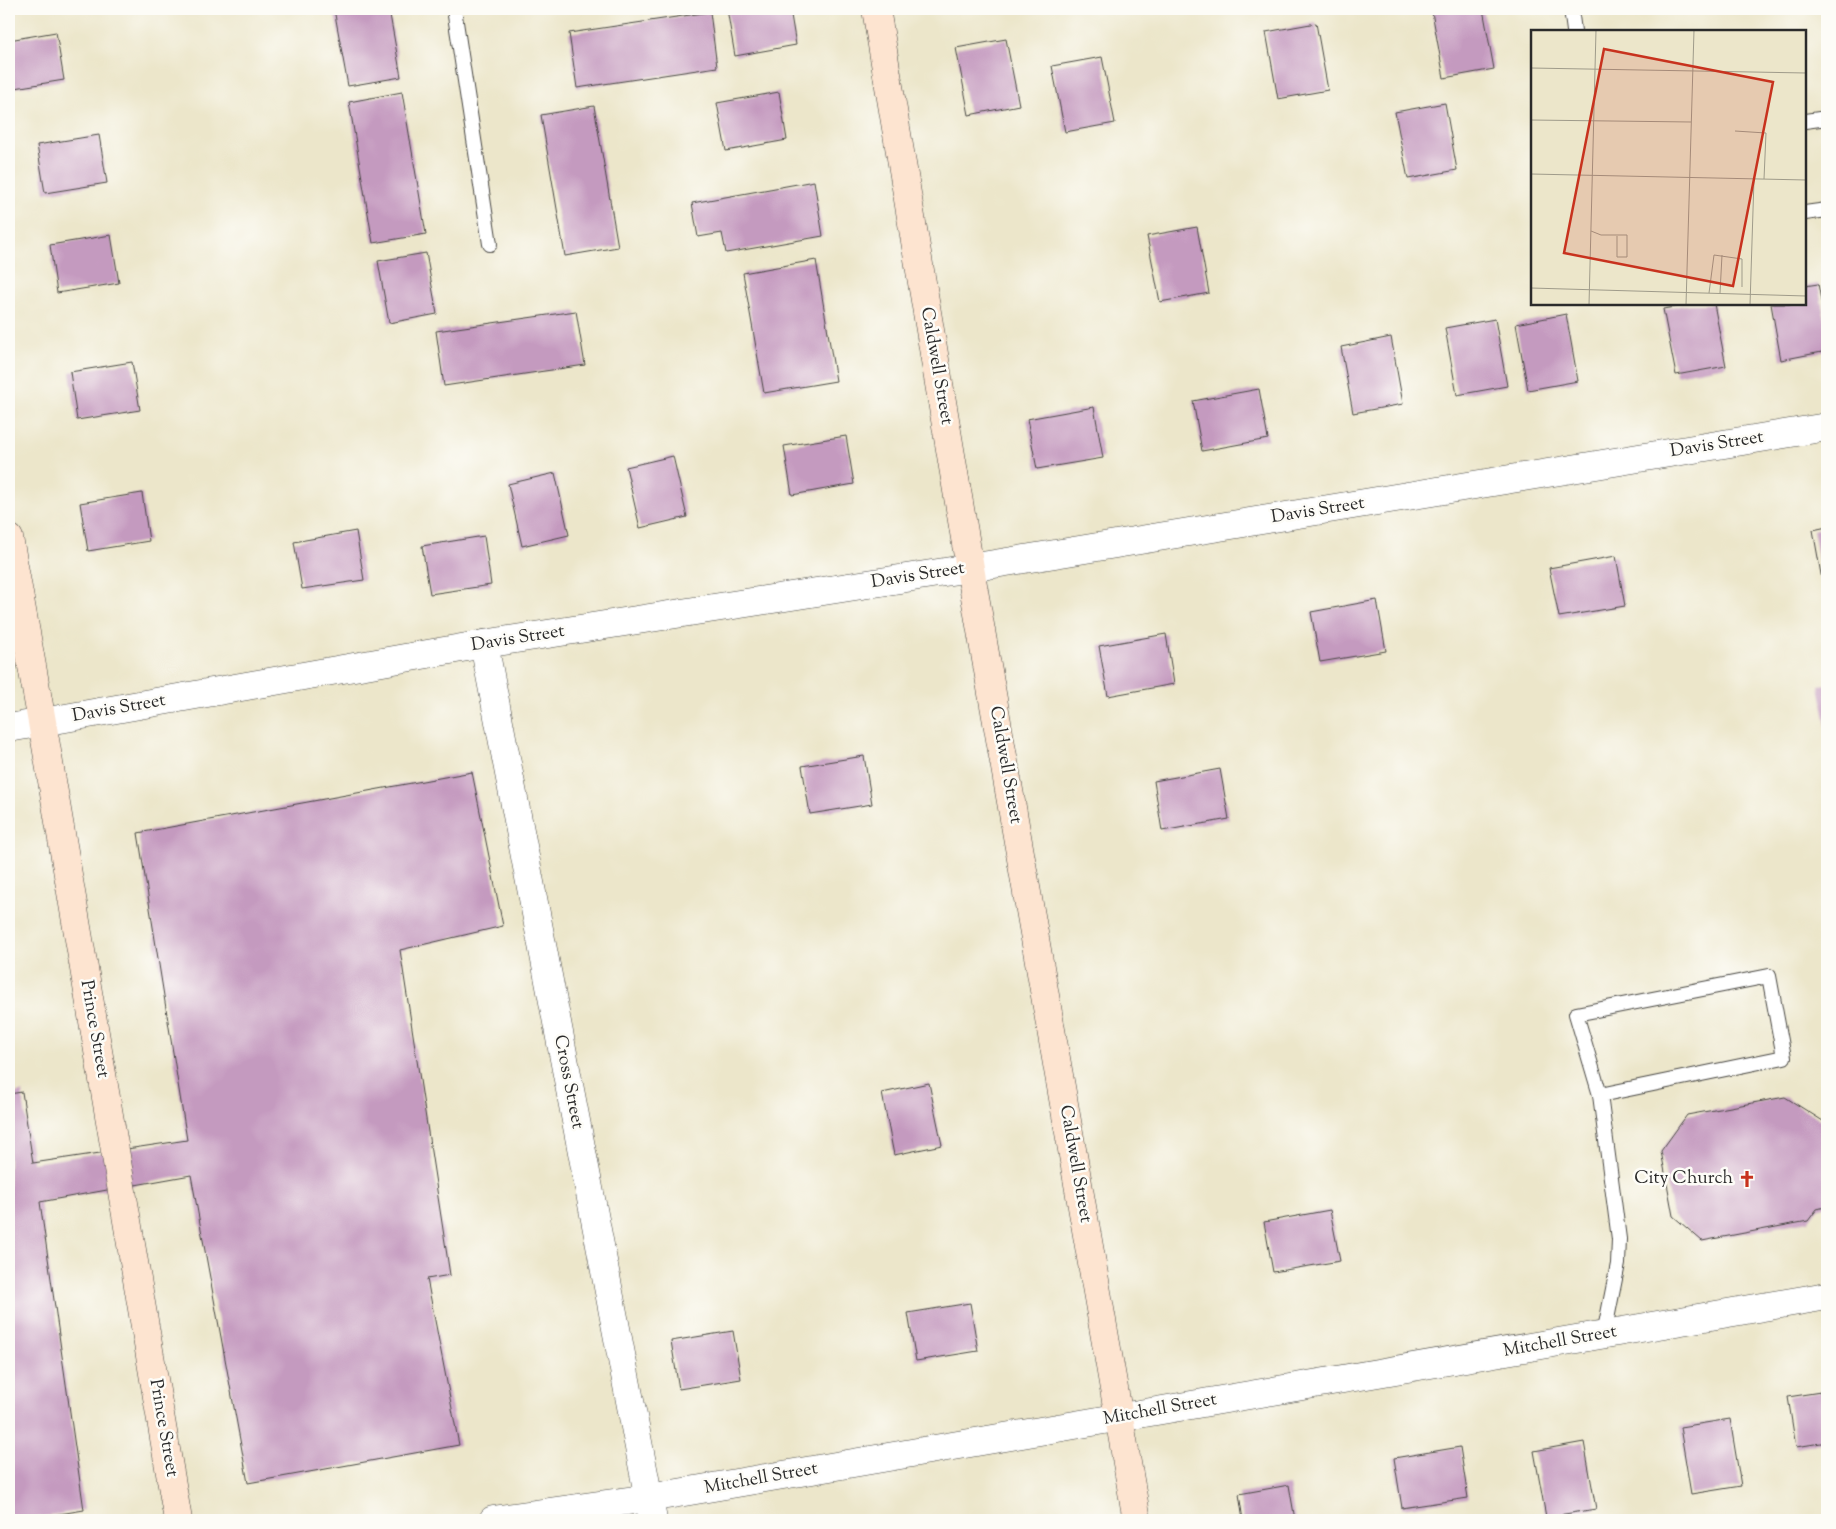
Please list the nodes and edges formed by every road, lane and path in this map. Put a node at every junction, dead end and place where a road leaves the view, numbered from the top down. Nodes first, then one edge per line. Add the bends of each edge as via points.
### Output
1 (454, 9) edge
2 (876, 9) edge
3 (1571, 9) edge
4 (1574, 30) edge
5 (1827, 118) edge
6 (1806, 122) edge
7 (1827, 210) edge
8 (1806, 213) edge
9 (490, 244) dead end
10 (1827, 427) edge
11 (9, 538) edge
12 (970, 568) junction
13 (484, 644) junction
14 (42, 722) junction
15 (9, 728) edge
16 (1600, 1094) junction
17 (1827, 1296) edge
18 (1604, 1334) junction
19 (1120, 1418) junction
20 (651, 1509) edge
21 (178, 1520) edge
22 (493, 1520) edge
23 (1137, 1520) edge

1 - 9 lane
2 - 12 main road, Caldwell Street
3 - 4 lane
5 - 6 lane
7 - 8 lane
10 - 12 street, Davis Street
11 - 14 main road, Prince Street
12 - 13 street, Davis Street
12 - 19 main road, Caldwell Street
13 - 14 street, Davis Street
13 - 20 street, Cross Street
14 - 15 street, Davis Street
14 - 21 main road, Prince Street
16 - 16 lane via 1576,1014 1769,976 1784,1057
16 - 18 lane via 1619,1239 1618,1264
17 - 18 street, Mitchell Street
18 - 19 street, Mitchell Street
19 - 20 street, Mitchell Street
19 - 23 main road, Caldwell Street
20 - 22 street, Mitchell Street

